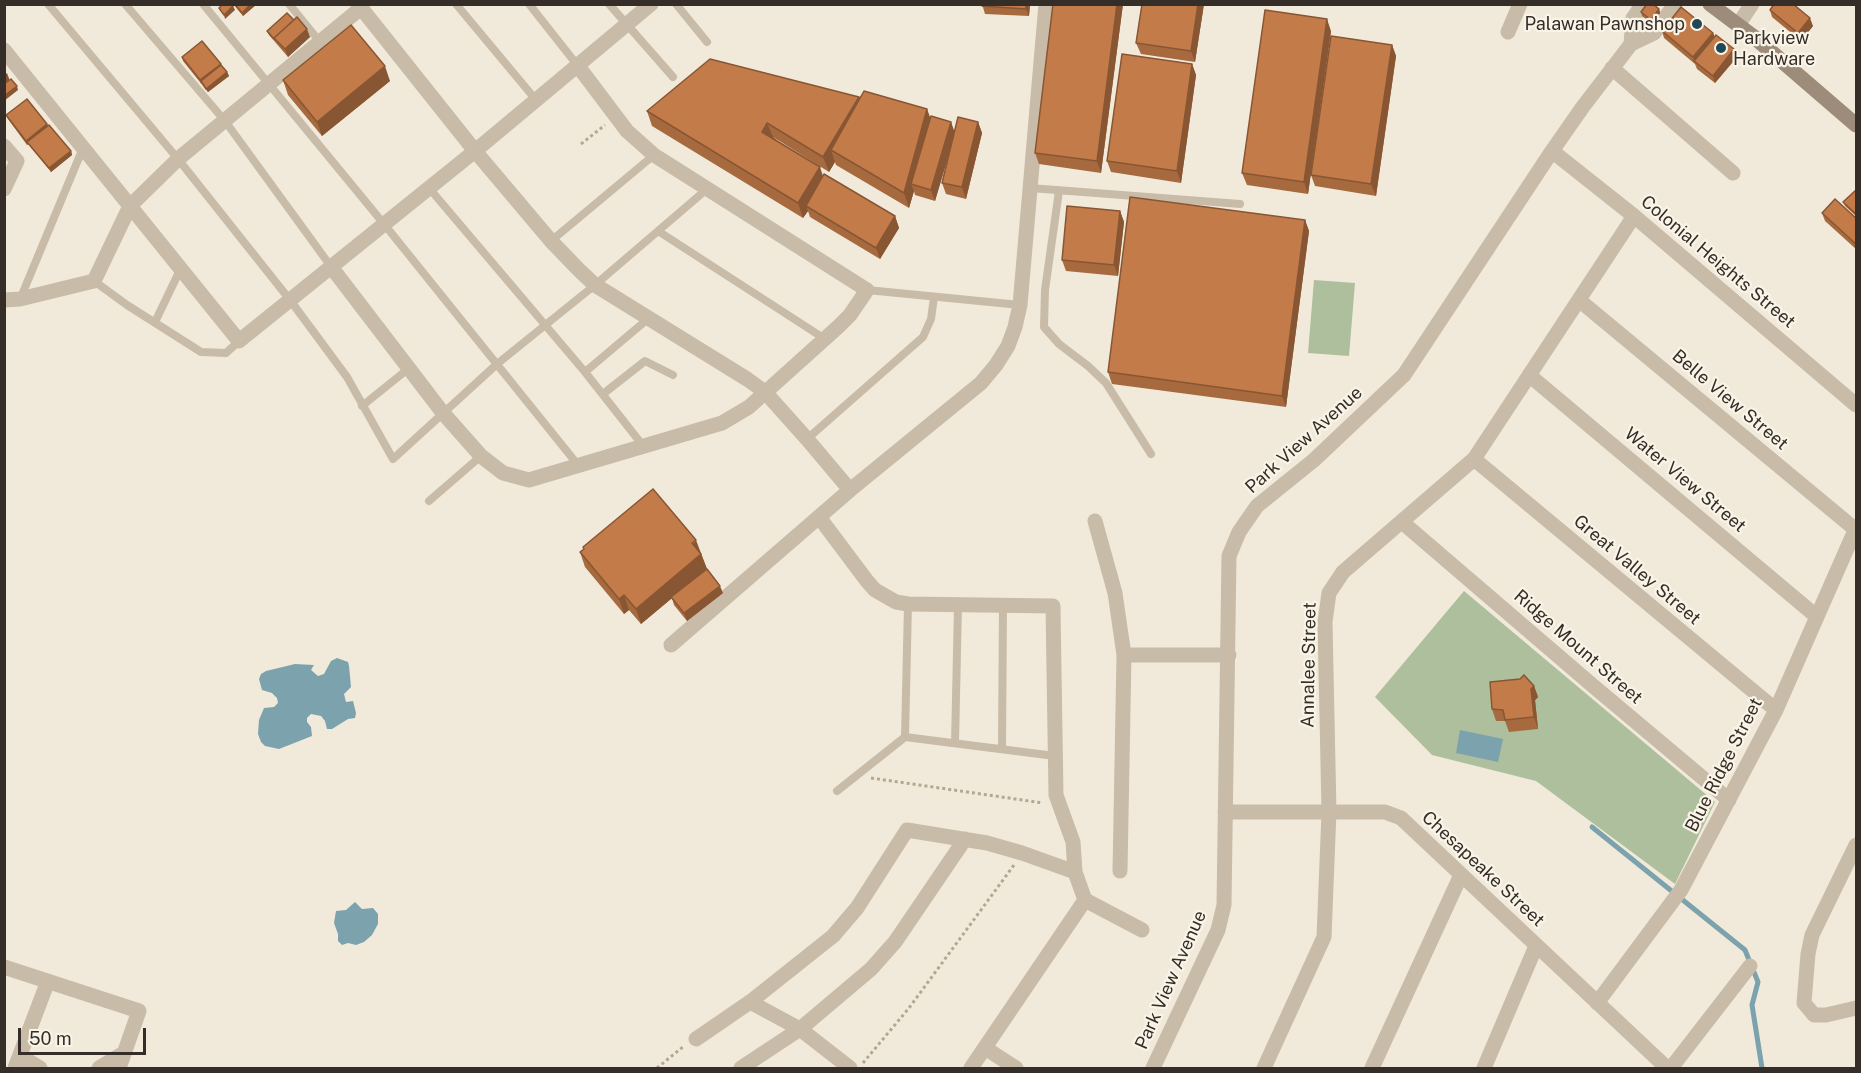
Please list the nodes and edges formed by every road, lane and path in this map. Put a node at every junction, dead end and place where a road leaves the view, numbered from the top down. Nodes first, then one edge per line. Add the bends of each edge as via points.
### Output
1 (48, 4) edge
2 (125, 4) edge
3 (203, 4) edge
4 (289, 4) edge
5 (456, 4) edge
6 (529, 4) edge
7 (609, 4) edge
8 (651, 4) edge
9 (676, 4) edge
10 (1046, 4) edge
11 (1520, 4) edge
12 (1643, 4) edge
13 (1675, 4) edge
14 (1710, 4) edge
15 (1752, 4) edge
16 (360, 6) edge
17 (626, 25) junction
18 (1738, 25) junction
19 (1508, 32) dead end
20 (320, 42) junction
21 (707, 42) dead end
22 (1631, 44) junction
23 (4, 50) edge
24 (578, 66) junction
25 (1612, 68) junction
26 (673, 77) dead end
27 (268, 85) junction
28 (536, 100) junction
29 (616, 116) junction
30 (225, 121) junction
31 (1857, 125) edge
32 (581, 144) dead end
33 (4, 146) edge
34 (84, 147) junction
35 (475, 151) junction
36 (1552, 151) junction
37 (654, 155) junction
38 (178, 159) junction
39 (1733, 173) dead end
40 (429, 188) junction
41 (4, 189) edge
42 (707, 189) junction
43 (1029, 189) junction
44 (1059, 191) junction
45 (1240, 204) dead end
46 (130, 206) junction
47 (1634, 216) junction
48 (384, 224) junction
49 (658, 231) junction
50 (550, 241) junction
51 (181, 268) junction
52 (332, 268) junction
53 (94, 281) junction
54 (595, 285) junction
55 (867, 290) junction
56 (934, 297) junction
57 (20, 299) junction
58 (4, 300) edge
59 (290, 300) junction
60 (1579, 300) junction
61 (1020, 305) junction
62 (649, 318) junction
63 (155, 321) junction
64 (545, 324) junction
65 (825, 339) junction
66 (240, 341) junction
67 (496, 364) junction
68 (408, 369) junction
69 (585, 372) junction
70 (673, 375) dead end
71 (1529, 375) junction
72 (765, 392) junction
73 (603, 394) junction
74 (1857, 405) edge
75 (362, 406) junction
76 (443, 413) junction
77 (807, 439) junction
78 (644, 447) junction
79 (1151, 454) dead end
80 (481, 456) junction
81 (1474, 459) junction
82 (578, 465) junction
83 (850, 490) junction
84 (429, 501) dead end
85 (819, 517) junction
86 (1095, 521) dead end
87 (1402, 522) junction
88 (1856, 529) edge
89 (908, 604) junction
90 (958, 605) junction
91 (1004, 605) junction
92 (1816, 616) junction
93 (671, 645) dead end
94 (1124, 655) junction
95 (1229, 655) junction
96 (1776, 710) junction
97 (905, 737) junction
98 (955, 743) junction
99 (1002, 749) junction
100 (1056, 756) junction
101 (858, 776) junction
102 (837, 791) dead end
103 (1729, 800) junction
104 (1059, 806) junction
105 (1225, 812) junction
106 (1329, 812) junction
107 (965, 839) junction
108 (1857, 845) edge
109 (1022, 853) junction
110 (1120, 871) dead end
111 (1075, 872) junction
112 (1461, 875) junction
113 (1085, 900) junction
114 (1142, 930) dead end
115 (1536, 945) junction
116 (1750, 966) dead end
117 (4, 967) edge
118 (48, 981) junction
119 (750, 1002) junction
120 (1597, 1003) junction
121 (1857, 1008) edge
122 (800, 1029) junction
123 (696, 1039) joint
124 (985, 1048) junction
125 (124, 1053) junction
126 (17, 1062) edge
127 (841, 1066) edge
128 (39, 1068) edge
129 (99, 1068) edge
130 (118, 1068) edge
131 (657, 1068) edge
132 (741, 1068) edge
133 (858, 1068) edge
134 (971, 1068) edge
135 (1016, 1068) edge
136 (1153, 1068) edge
137 (1264, 1068) edge
138 (1372, 1068) edge
139 (1487, 1068) edge
140 (1669, 1068) edge

1 - 38 lane
2 - 30 lane
3 - 27 lane
4 - 20 lane
5 - 28 lane
6 - 24 lane
7 - 17 lane
8 - 17 street
9 - 21 lane
10 - 43 street
11 - 19 street
12 - 22 street via 1633,18
13 - 22 street, Park View Avenue via 1654,33
14 - 18 main road
15 - 18 street
16 - 20 street
16 - 35 street
17 - 24 street
17 - 26 lane
18 - 31 main road
20 - 27 street
22 - 25 street, Park View Avenue
23 - 34 street
24 - 28 street
24 - 29 street
25 - 36 street, Park View Avenue
25 - 39 street
27 - 30 street
27 - 48 lane
28 - 35 street
29 - 32 path
29 - 37 street
30 - 38 street
30 - 52 lane
33 - 41 street via 17,161
34 - 46 street
34 - 57 lane
35 - 40 street
35 - 50 street
36 - 47 street, Colonial Heights Street
36 - 95 street, Park View Avenue via 1404,375 1314,460 1257,506 1239,532 1229,556
37 - 42 street
37 - 50 lane
38 - 46 street
38 - 59 lane
40 - 48 street
40 - 64 lane
42 - 49 lane
42 - 55 street
43 - 44 lane
43 - 61 street
44 - 45 lane
44 - 79 lane via 1045,290 1044,327 1106,383
46 - 51 street
46 - 53 street
47 - 60 street, Annalee Street
47 - 74 street, Colonial Heights Street
48 - 52 street
48 - 67 lane
49 - 54 lane
49 - 65 lane
50 - 54 street
51 - 63 lane
51 - 66 street
52 - 59 street
52 - 68 street
53 - 57 street
53 - 63 lane
54 - 62 street
54 - 64 lane
55 - 56 lane
55 - 65 street via 850,315
56 - 61 lane
56 - 77 lane via 923,337
57 - 58 street
59 - 66 street
59 - 75 lane via 347,377
60 - 71 street, Annalee Street
60 - 88 street, Belle View Street
61 - 83 street via 1008,346 981,383
62 - 69 lane
62 - 72 street
63 - 66 lane via 201,352 226,353
64 - 67 lane
64 - 69 lane
65 - 72 street
67 - 76 lane
67 - 82 lane
68 - 75 lane
68 - 76 street
69 - 73 lane
70 - 73 lane via 645,361
71 - 81 street, Annalee Street
71 - 92 street, Water View Street
72 - 77 street
72 - 78 street via 723,423
73 - 78 lane
75 - 76 lane via 393,459
76 - 80 street
77 - 83 street
78 - 82 street
80 - 82 street via 503,473 529,480
80 - 84 lane
81 - 87 street, Annalee Street
81 - 96 street, Great Valley Street
83 - 85 street
85 - 89 street via 875,590
85 - 93 street
86 - 94 street via 1115,593
87 - 103 street, Ridge Mount Street
87 - 106 street, Annalee Street via 1343,572 1329,593
88 - 92 street, Blue Ridge Street
89 - 90 street
89 - 97 lane
90 - 91 street
90 - 98 lane
91 - 99 lane
91 - 100 street via 1053,606
92 - 96 street, Blue Ridge Street
94 - 95 street
94 - 110 street
95 - 105 street, Park View Avenue
96 - 103 street, Blue Ridge Street
97 - 98 lane
97 - 101 lane
98 - 99 lane
99 - 100 lane
100 - 104 street
101 - 102 lane
101 - 104 path
103 - 120 street, Blue Ridge Street via 1681,890
104 - 111 street via 1073,842
105 - 106 street, Chesapeake Street
105 - 136 street, Park View Avenue via 1224,905 1218,930
106 - 112 street, Chesapeake Street via 1384,812 1401,819
106 - 137 street, Annalee Street via 1324,937
107 - 109 street
107 - 119 street via 907,830 857,908 833,936
107 - 122 street via 883,956
108 - 121 street via 1812,935 1804,1003 1814,1015
109 - 111 street
109 - 133 path via 909,1008
111 - 113 street
112 - 115 street, Chesapeake Street
112 - 138 street
113 - 114 street
113 - 124 street
115 - 120 street, Chesapeake Street
115 - 139 street
116 - 140 street
117 - 118 street
118 - 125 street via 139,1011
118 - 126 street
119 - 122 street
119 - 123 street
120 - 140 street, Chesapeake Street
122 - 127 street
122 - 132 street
123 - 131 path
124 - 134 street
124 - 135 street
125 - 129 street
125 - 130 street
126 - 128 street

